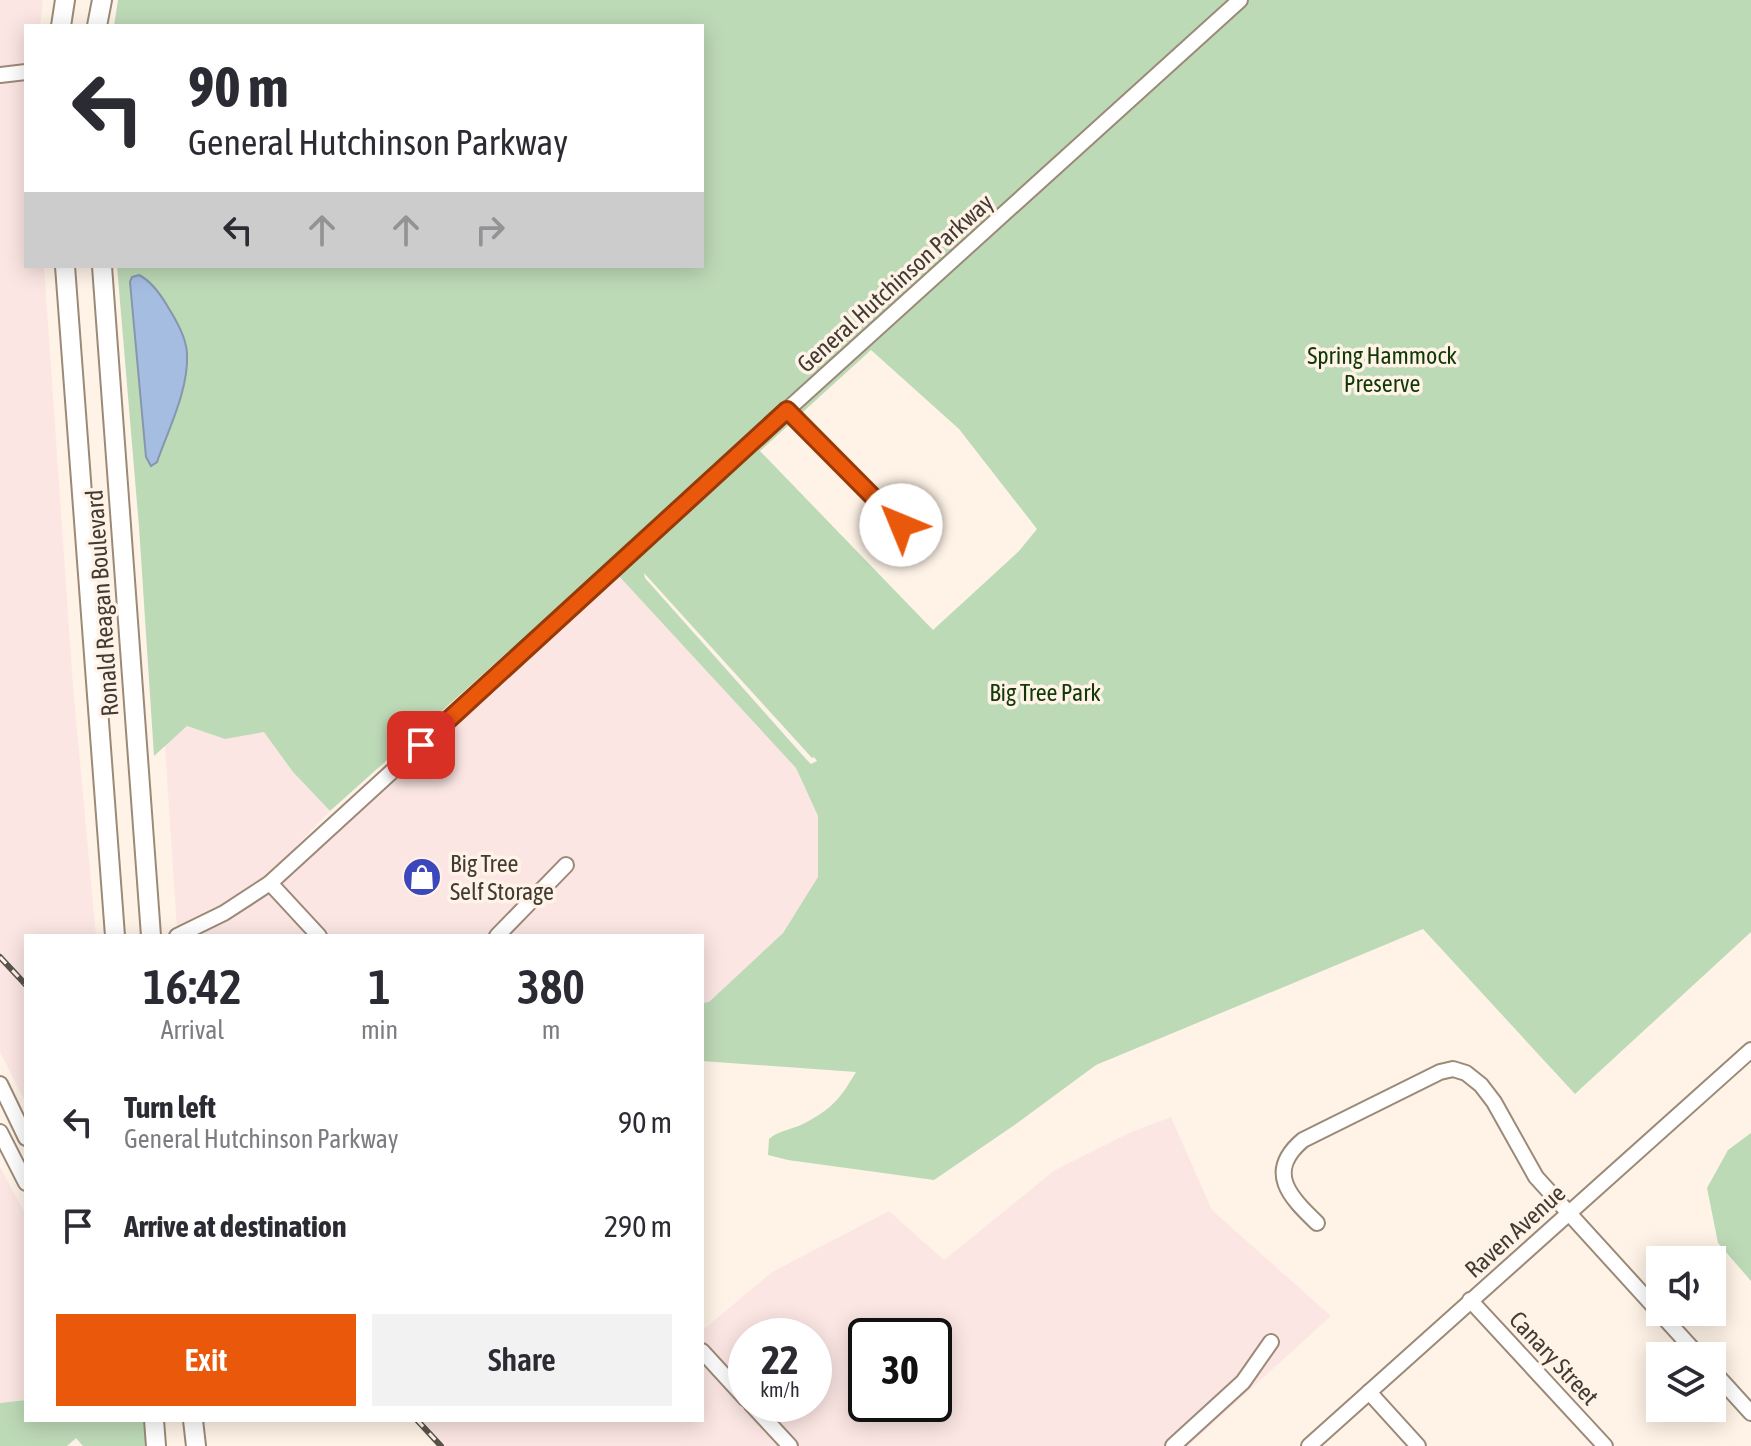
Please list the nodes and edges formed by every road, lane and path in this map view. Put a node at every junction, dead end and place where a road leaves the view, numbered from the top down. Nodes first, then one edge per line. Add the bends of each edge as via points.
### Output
1 (65, 0) edge
2 (102, 0) edge
3 (1240, 0) edge
4 (61, 24) edge
5 (97, 24) edge
6 (24, 72) edge
7 (0, 75) edge
8 (65, 268) edge
9 (102, 268) edge
10 (787, 410) junction
11 (901, 525) dead end
12 (566, 865) dead end
13 (270, 883) junction
14 (115, 934) edge
15 (151, 934) edge
16 (181, 934) edge
17 (317, 934) edge
18 (499, 934) edge
19 (1751, 1050) edge
20 (0, 1084) edge
21 (0, 1132) edge
22 (24, 1134) edge
23 (24, 1179) edge
24 (1568, 1213) junction
25 (1317, 1223) dead end
26 (1470, 1300) junction
27 (1271, 1342) dead end
28 (1686, 1342) edge
29 (704, 1353) edge
30 (728, 1379) edge
31 (1726, 1385) edge
32 (1369, 1392) junction
33 (1751, 1413) edge
34 (154, 1422) edge
35 (193, 1422) edge
36 (768, 1422) edge
37 (156, 1446) edge
38 (196, 1446) edge
39 (790, 1446) edge
40 (1173, 1446) edge
41 (1309, 1446) edge
42 (1418, 1446) edge
43 (1605, 1446) edge

1 - 4 main road
2 - 5 main road
3 - 10 street, General Hutchinson Parkway
6 - 7 street
8 - 14 main road, Ronald Reagan Boulevard
9 - 15 main road, Ronald Reagan Boulevard
10 - 11 street
10 - 13 street, General Hutchinson Parkway
12 - 18 street
13 - 16 street, General Hutchinson Parkway
13 - 17 street
19 - 24 street, Raven Avenue
20 - 22 street
21 - 23 street
24 - 25 street via 1526,1163 1481,1085 1453,1069 1295,1148 1284,1170 1287,1192
24 - 26 street, Raven Avenue
24 - 28 street
26 - 32 street, Raven Avenue
26 - 43 street, Canary Street
27 - 40 street via 1243,1382
29 - 30 street
31 - 33 street
32 - 41 street, Raven Avenue
32 - 42 street
34 - 37 main road
35 - 38 main road
36 - 39 street

